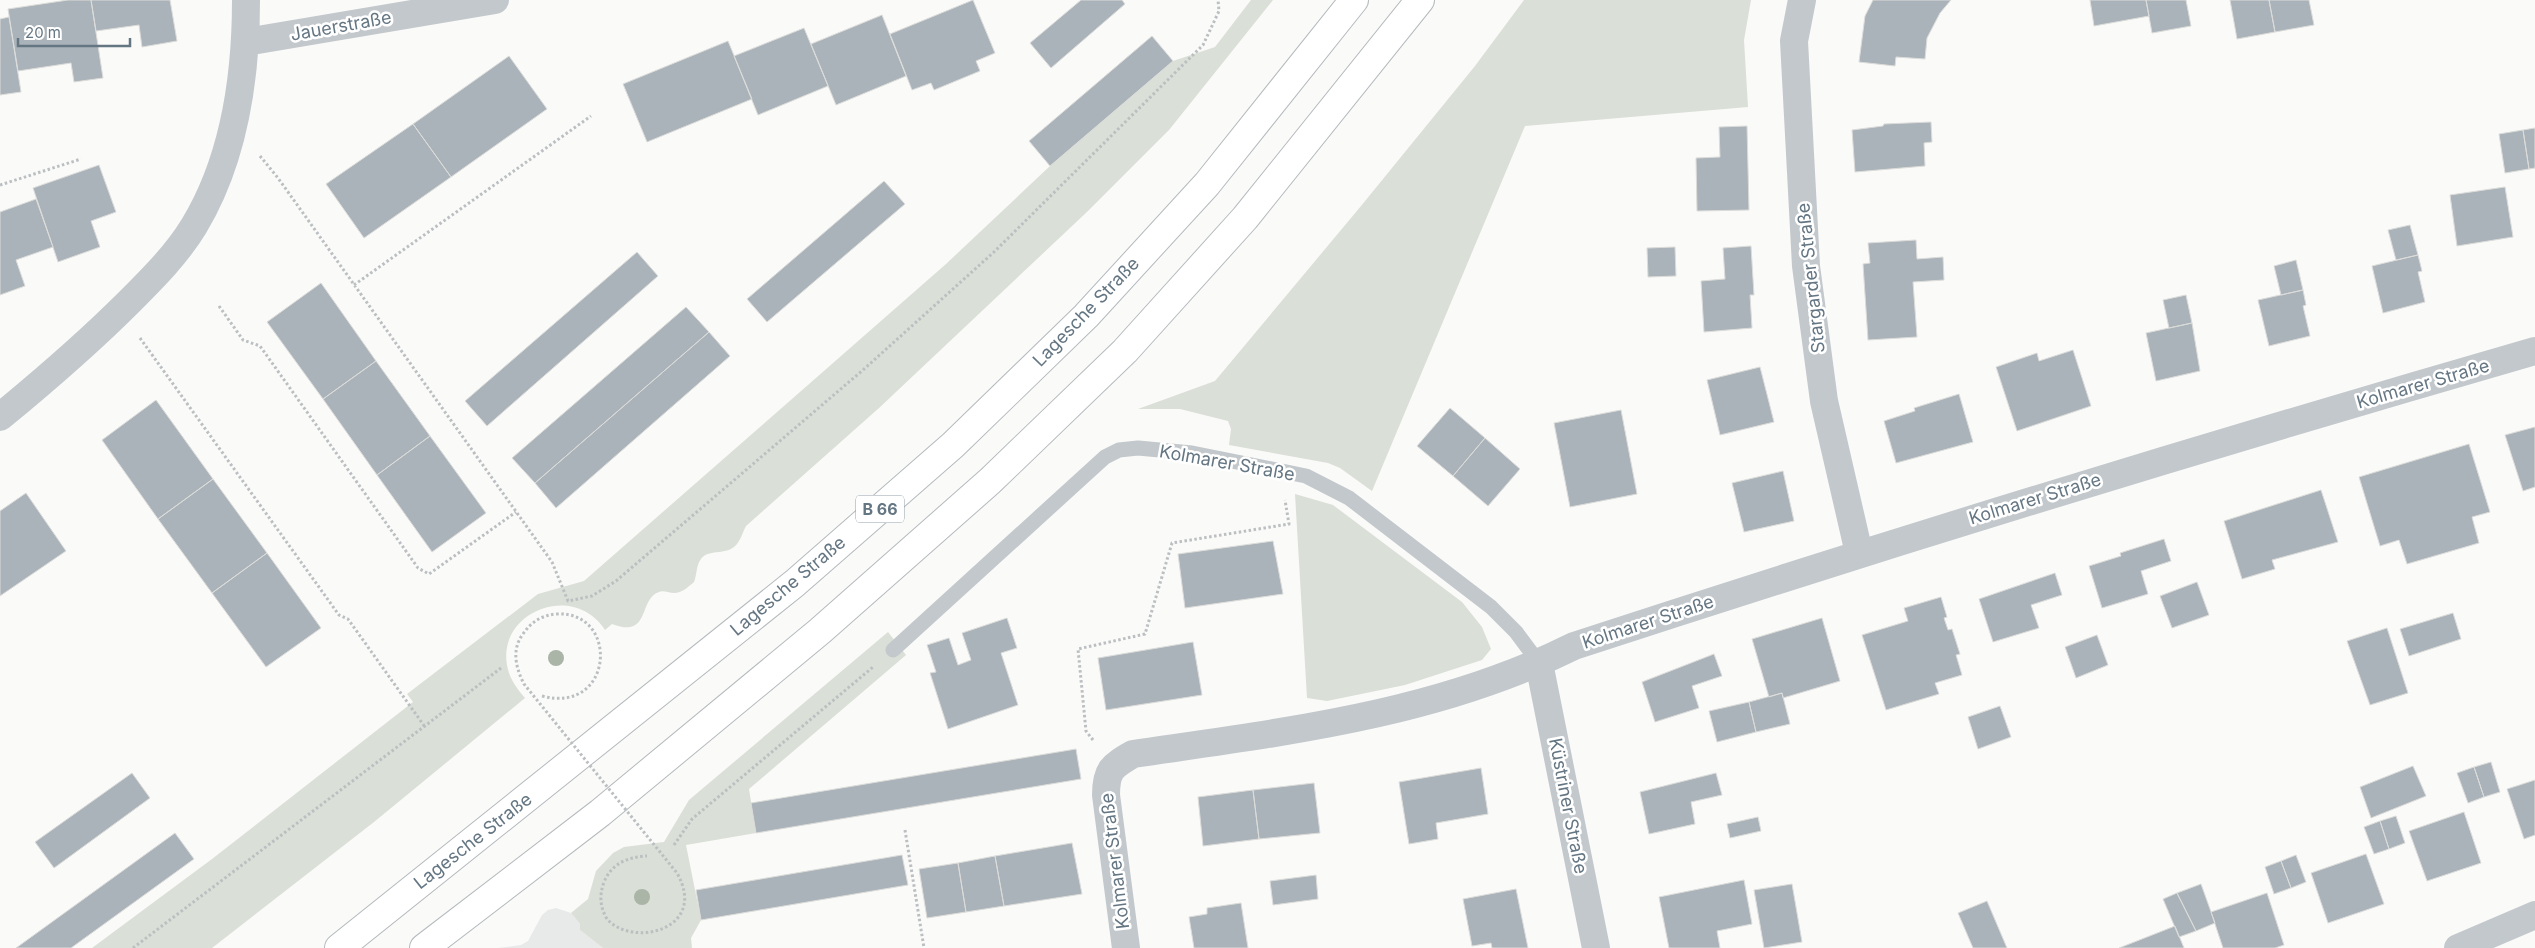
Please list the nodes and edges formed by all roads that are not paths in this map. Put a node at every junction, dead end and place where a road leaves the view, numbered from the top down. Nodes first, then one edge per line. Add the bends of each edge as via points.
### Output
1 (246, 0) edge
2 (496, 0) edge
3 (1354, 0) edge
4 (1420, 0) edge
5 (1802, 0) edge
6 (246, 42) junction
7 (2535, 351) edge
8 (0, 417) edge
9 (1859, 553) junction
10 (894, 650) road end
11 (1539, 663) junction
12 (2535, 915) edge
13 (339, 948) edge
14 (424, 948) edge
15 (1126, 948) edge
16 (1596, 948) edge
17 (2458, 948) edge

1 - 6 street
2 - 6 street, Jauerstraße
3 - 13 main road, Lagesche Straße / B 66 via 1207,184 1086,316 953,445 795,583
4 - 14 main road, B 66 via 1245,218 1125,350 990,481 820,631 615,800
5 - 9 street, Stargarder Straße via 1794,41 1806,266 1824,401
6 - 8 street via 234,125 218,179 194,226 159,272 120,311 48,378
7 - 9 street, Kolmarer Straße
9 - 11 street, Kolmarer Straße via 1574,646
10 - 11 lane, Kolmarer Straße via 1105,457 1119,450 1147,449 1192,453 1306,476 1349,498 1490,607 1516,632
11 - 15 street, Kolmarer Straße via 1395,710 1333,724 1133,754 1114,765 1106,777 1106,795
11 - 16 street, Küstriner Straße
12 - 17 street

